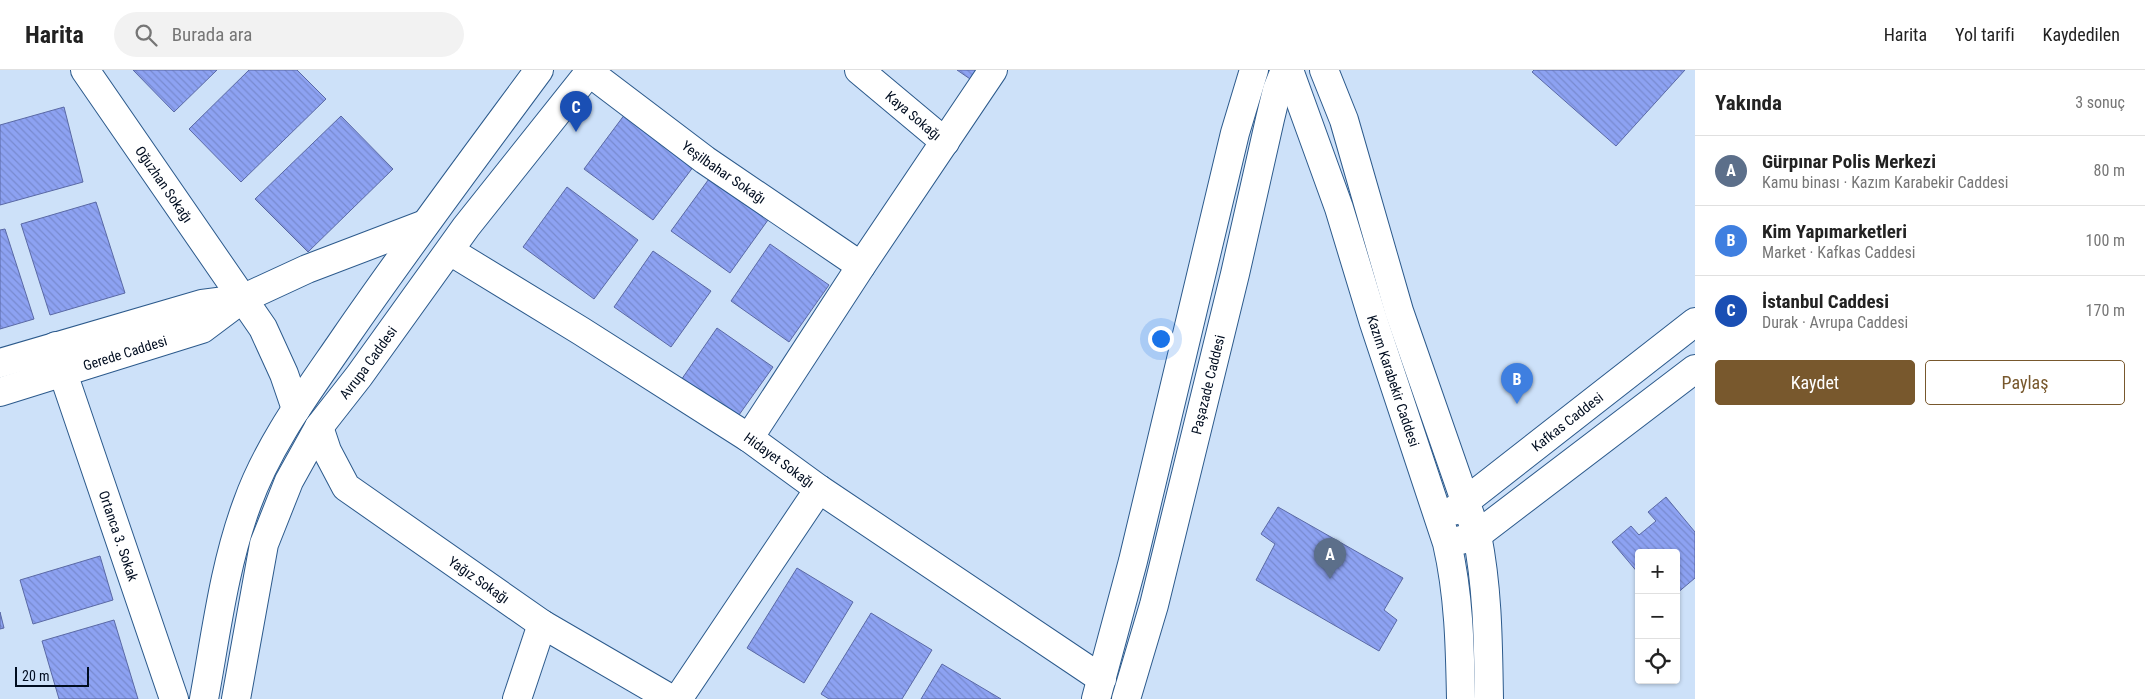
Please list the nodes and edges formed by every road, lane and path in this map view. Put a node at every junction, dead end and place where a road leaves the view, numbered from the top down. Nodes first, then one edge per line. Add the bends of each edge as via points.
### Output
1 (85, 70) edge
2 (539, 70) edge
3 (859, 70) edge
4 (993, 70) edge
5 (1254, 70) edge
6 (1285, 70) edge
7 (1289, 70) edge
8 (1324, 70) edge
9 (590, 71) edge
10 (945, 142) junction
11 (425, 224) junction
12 (450, 251) junction
13 (861, 266) junction
14 (242, 299) junction
15 (1695, 322) edge
16 (56, 346) junction
17 (0, 363) edge
18 (1695, 369) edge
19 (63, 373) junction
20 (0, 392) edge
21 (296, 409) junction
22 (319, 427) junction
23 (749, 438) junction
24 (819, 489) junction
25 (1466, 502) junction
26 (1443, 532) junction
27 (1477, 535) junction
28 (542, 624) junction
29 (1099, 689) edge
30 (174, 699) edge
31 (204, 699) edge
32 (236, 699) edge
33 (517, 699) edge
34 (671, 699) edge
35 (678, 699) edge
36 (1126, 699) edge
37 (1461, 699) edge
38 (1489, 699) edge

1 - 14 street, Oğuzhan Sokağı
2 - 11 street
3 - 10 street, Kaya Sokağı
4 - 10 street
5 - 29 street via 1235,133 1133,561
6 - 36 street, Paşazade Caddesi via 1277,90 1154,605
7 - 26 street, Kazım Karabekir Caddesi via 1339,208
8 - 25 street via 1344,120 1400,311
9 - 12 street, Avrupa Caddesi
9 - 13 street, Yeşilbahar Sokağı via 705,160
10 - 13 street
11 - 14 street, Gerede Caddesi
11 - 21 street
12 - 22 street, Avrupa Caddesi
12 - 23 street, Hidayet Sokağı
13 - 23 street
14 - 16 street, Gerede Caddesi via 202,304
14 - 19 street, Gerede Caddesi via 202,329
14 - 21 street, Oğuzhan Sokağı via 263,328
15 - 25 street, Kafkas Caddesi
16 - 17 street, Gerede Caddesi
16 - 19 street, Ortanca 3. Sokak
18 - 27 street
19 - 20 street, Gerede Caddesi
19 - 30 street, Ortanca 3. Sokak
21 - 22 street
21 - 31 street via 274,445 247,503 230,560
22 - 28 street, Yağız Sokağı via 326,451 346,487
22 - 32 street, Avrupa Caddesi via 289,481 264,544
23 - 24 street, Hidayet Sokağı
24 - 29 street, Hidayet Sokağı
24 - 35 street
25 - 26 street, Kafkas Caddesi
25 - 27 street
26 - 27 street
26 - 37 street, Kazım Karabekir Caddesi via 1456,586
27 - 38 street via 1487,606
28 - 33 street
28 - 34 street, Yağız Sokağı

